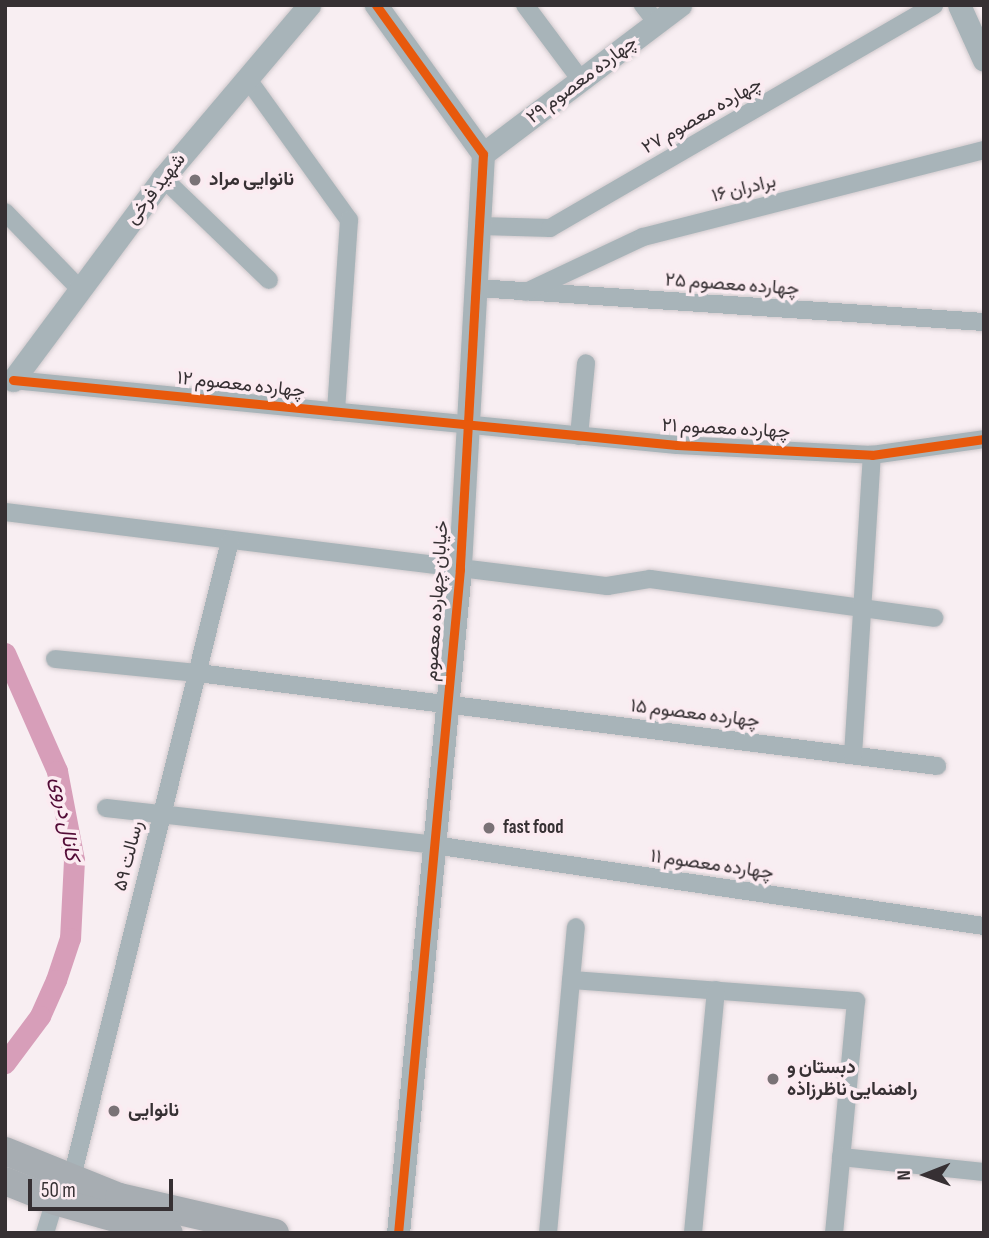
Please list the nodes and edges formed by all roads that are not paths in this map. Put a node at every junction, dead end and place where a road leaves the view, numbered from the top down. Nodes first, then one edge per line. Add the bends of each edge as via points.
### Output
1 (309, 5) edge
2 (376, 5) edge
3 (525, 5) edge
4 (680, 5) edge
5 (934, 5) edge
6 (959, 5) edge
7 (650, 14) edge
8 (984, 60) edge
9 (247, 78) junction
10 (581, 80) junction
11 (984, 150) edge
12 (483, 154) junction
13 (163, 178) junction
14 (5, 212) edge
15 (481, 226) junction
16 (269, 281) dead end
17 (477, 288) junction
18 (80, 289) junction
19 (522, 293) junction
20 (984, 322) edge
21 (586, 363) dead end
22 (13, 380) joint
23 (336, 412) junction
24 (465, 426) junction
25 (579, 436) junction
26 (984, 439) edge
27 (872, 455) junction
28 (5, 512) edge
29 (230, 541) junction
30 (460, 569) junction
31 (864, 609) junction
32 (934, 618) dead end
33 (55, 659) dead end
34 (198, 673) junction
35 (447, 704) junction
36 (853, 755) junction
37 (937, 766) dead end
38 (106, 808) dead end
39 (161, 814) junction
40 (434, 845) junction
41 (984, 926) edge
42 (576, 927) dead end
43 (571, 980) junction
44 (716, 990) junction
45 (5, 1151) edge
46 (841, 1157) junction
47 (984, 1172) edge
48 (5, 1181) edge
49 (63, 1191) junction
50 (112, 1226) edge
51 (45, 1233) edge
52 (169, 1233) edge
53 (275, 1233) edge
54 (398, 1233) edge
55 (548, 1233) edge
56 (693, 1233) edge
57 (834, 1233) edge

1 - 9 street, شهید فرخی
2 - 12 street
3 - 10 street
4 - 7 street, چهارده معصوم ۲۹
5 - 15 street, چهارده معصوم ۲۷ via 550,228
6 - 8 street
7 - 10 street, چهارده معصوم ۲۹
9 - 13 street, شهید فرخی
9 - 23 street via 349,220
10 - 12 street, چهارده معصوم ۲۹
11 - 19 street, برادران ۱۶ via 643,237
12 - 15 street, خیابان چهارده معصوم
13 - 16 street
13 - 18 street, شهید فرخی
14 - 18 street
15 - 17 street, خیابان چهارده معصوم
17 - 19 street, چهارده معصوم ۲۵
17 - 24 street, خیابان چهارده معصوم
18 - 22 street, شهید فرخی
19 - 20 street, چهارده معصوم ۲۵
21 - 25 street
22 - 23 street, چهارده معصوم ۱۲
23 - 24 street, چهارده معصوم ۱۲
24 - 25 street, چهارده معصوم ۲۱
24 - 30 street, خیابان چهارده معصوم
25 - 27 street, چهارده معصوم ۲۱
26 - 27 street, چهارده معصوم ۲۱
27 - 31 street
28 - 29 street
29 - 30 street
29 - 34 street, رسالت ۵۹
30 - 31 street via 607,586 650,579
30 - 35 street, خیابان چهارده معصوم
31 - 32 street
31 - 36 street
33 - 34 street, چهارده معصوم ۱۵
34 - 35 street, چهارده معصوم ۱۵
34 - 39 street, رسالت ۵۹
35 - 36 street, چهارده معصوم ۱۵
35 - 40 street, خیابان چهارده معصوم
36 - 37 street, چهارده معصوم ۱۵
38 - 39 street, چهارده معصوم ۱۱
39 - 40 street, چهارده معصوم ۱۱
39 - 49 street, رسالت ۵۹
40 - 41 street, چهارده معصوم ۱۱
40 - 54 street, خیابان چهارده معصوم
42 - 43 street
43 - 44 street
43 - 55 street
44 - 46 street via 856,1001
44 - 56 street
45 - 49 main road
46 - 47 street
46 - 57 street
48 - 49 main road
49 - 50 main road
49 - 51 street, رسالت ۵۹
49 - 53 main road
50 - 52 main road

